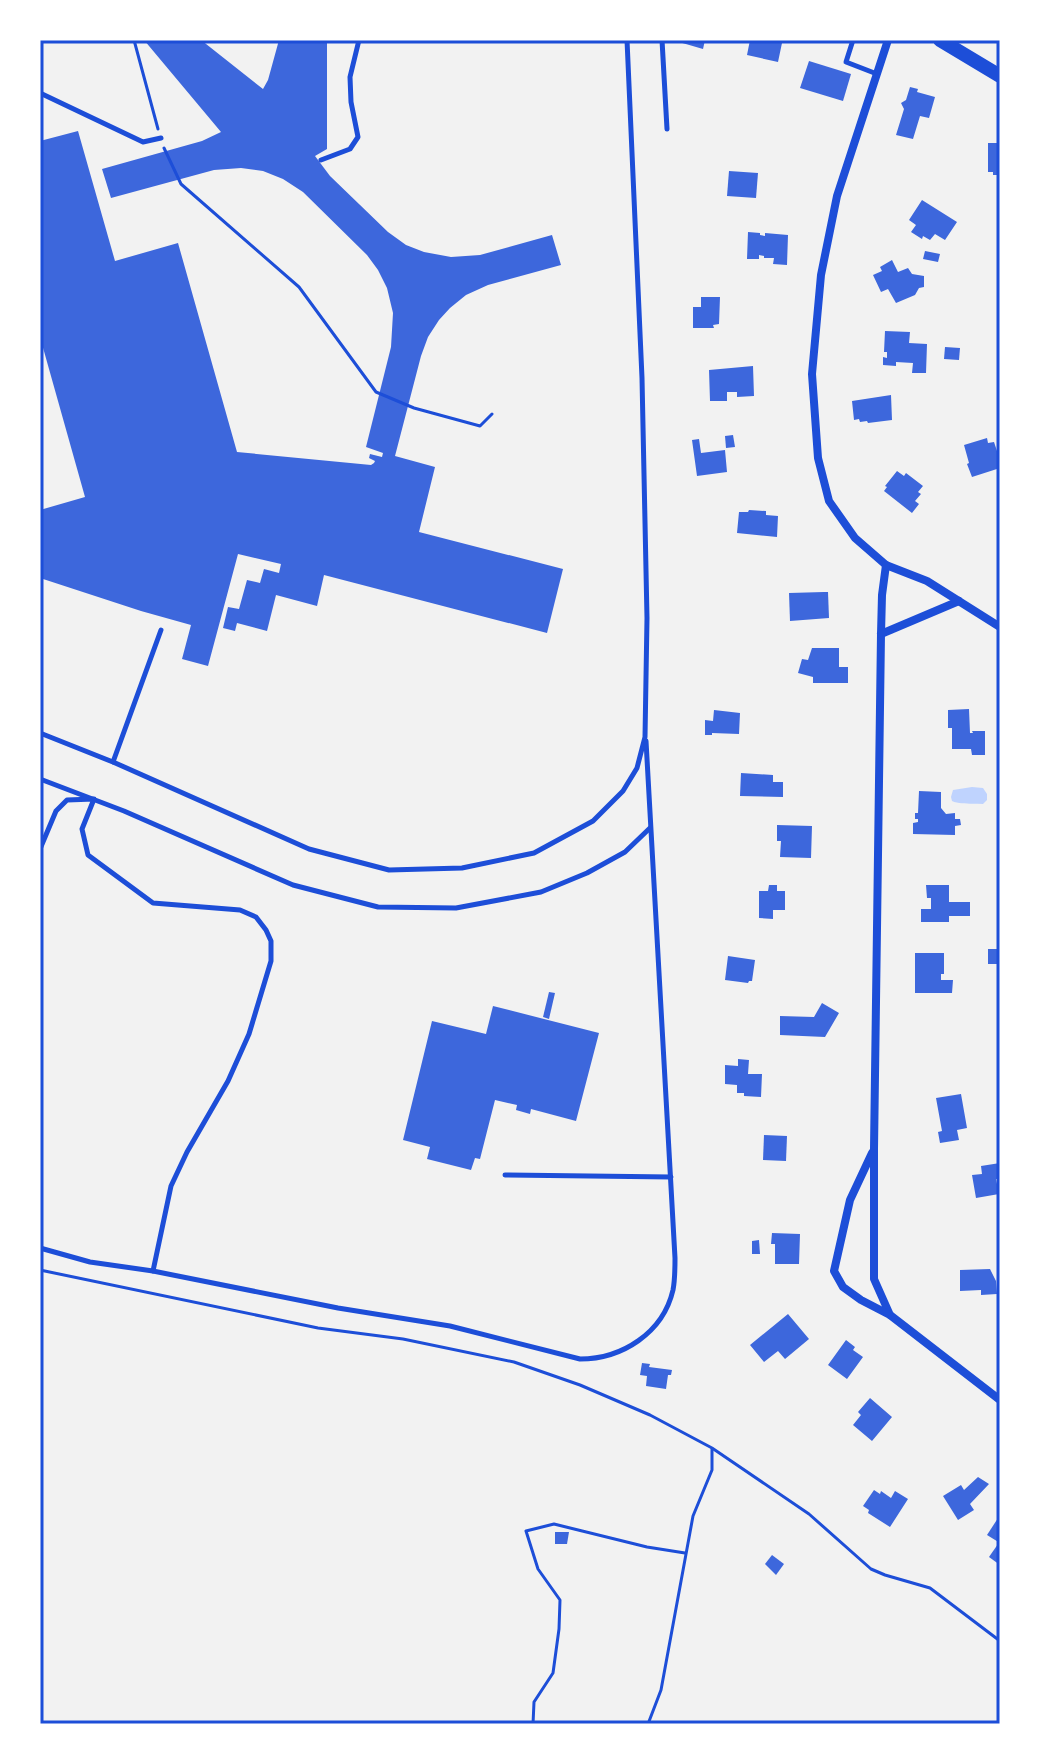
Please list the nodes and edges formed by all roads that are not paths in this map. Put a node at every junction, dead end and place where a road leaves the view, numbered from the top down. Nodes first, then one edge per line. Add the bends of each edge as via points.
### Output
1 (359, 40) edge
2 (627, 40) edge
3 (662, 40) edge
4 (853, 40) edge
5 (888, 40) edge
6 (940, 40) edge
7 (877, 74) junction
8 (1000, 76) edge
9 (40, 93) edge
10 (667, 129) dead end
11 (161, 138) road end
12 (321, 160) dead end
13 (886, 565) junction
14 (959, 601) junction
15 (1000, 627) edge
16 (161, 630) dead end
17 (881, 634) junction
18 (40, 733) edge
19 (645, 737) junction
20 (113, 762) junction
21 (40, 779) edge
22 (94, 799) junction
23 (651, 827) junction
24 (40, 849) edge
25 (874, 1149) junction
26 (505, 1175) dead end
27 (671, 1177) junction
28 (40, 1248) edge
29 (153, 1271) junction
30 (890, 1315) junction
31 (1000, 1400) edge

1 - 12 lane via 350,77 358,137 350,149
2 - 19 lane via 642,378
3 - 10 lane
4 - 7 lane via 846,62
5 - 7 street
6 - 8 main road
7 - 13 street via 837,196 821,275 812,374 818,458 829,501 855,538
9 - 11 lane via 143,142
13 - 14 street
13 - 17 street
14 - 15 street
14 - 17 street
16 - 20 lane
17 - 25 street
18 - 20 lane
19 - 20 lane via 637,768 623,791 593,821 534,853 462,868 389,870 309,849
19 - 23 lane
21 - 22 lane
22 - 23 lane via 293,885 378,907 456,908 541,892 625,852
22 - 24 lane via 67,800 56,811
22 - 29 lane via 82,829 88,855 153,903 240,910 256,917 271,941 271,961 249,1034 171,1186
23 - 27 lane
25 - 30 street via 874,1279
25 - 30 street via 850,1200 834,1271 843,1287
26 - 27 lane
27 - 29 lane via 675,1258 666,1309 636,1344 598,1359
28 - 29 lane
30 - 31 street

